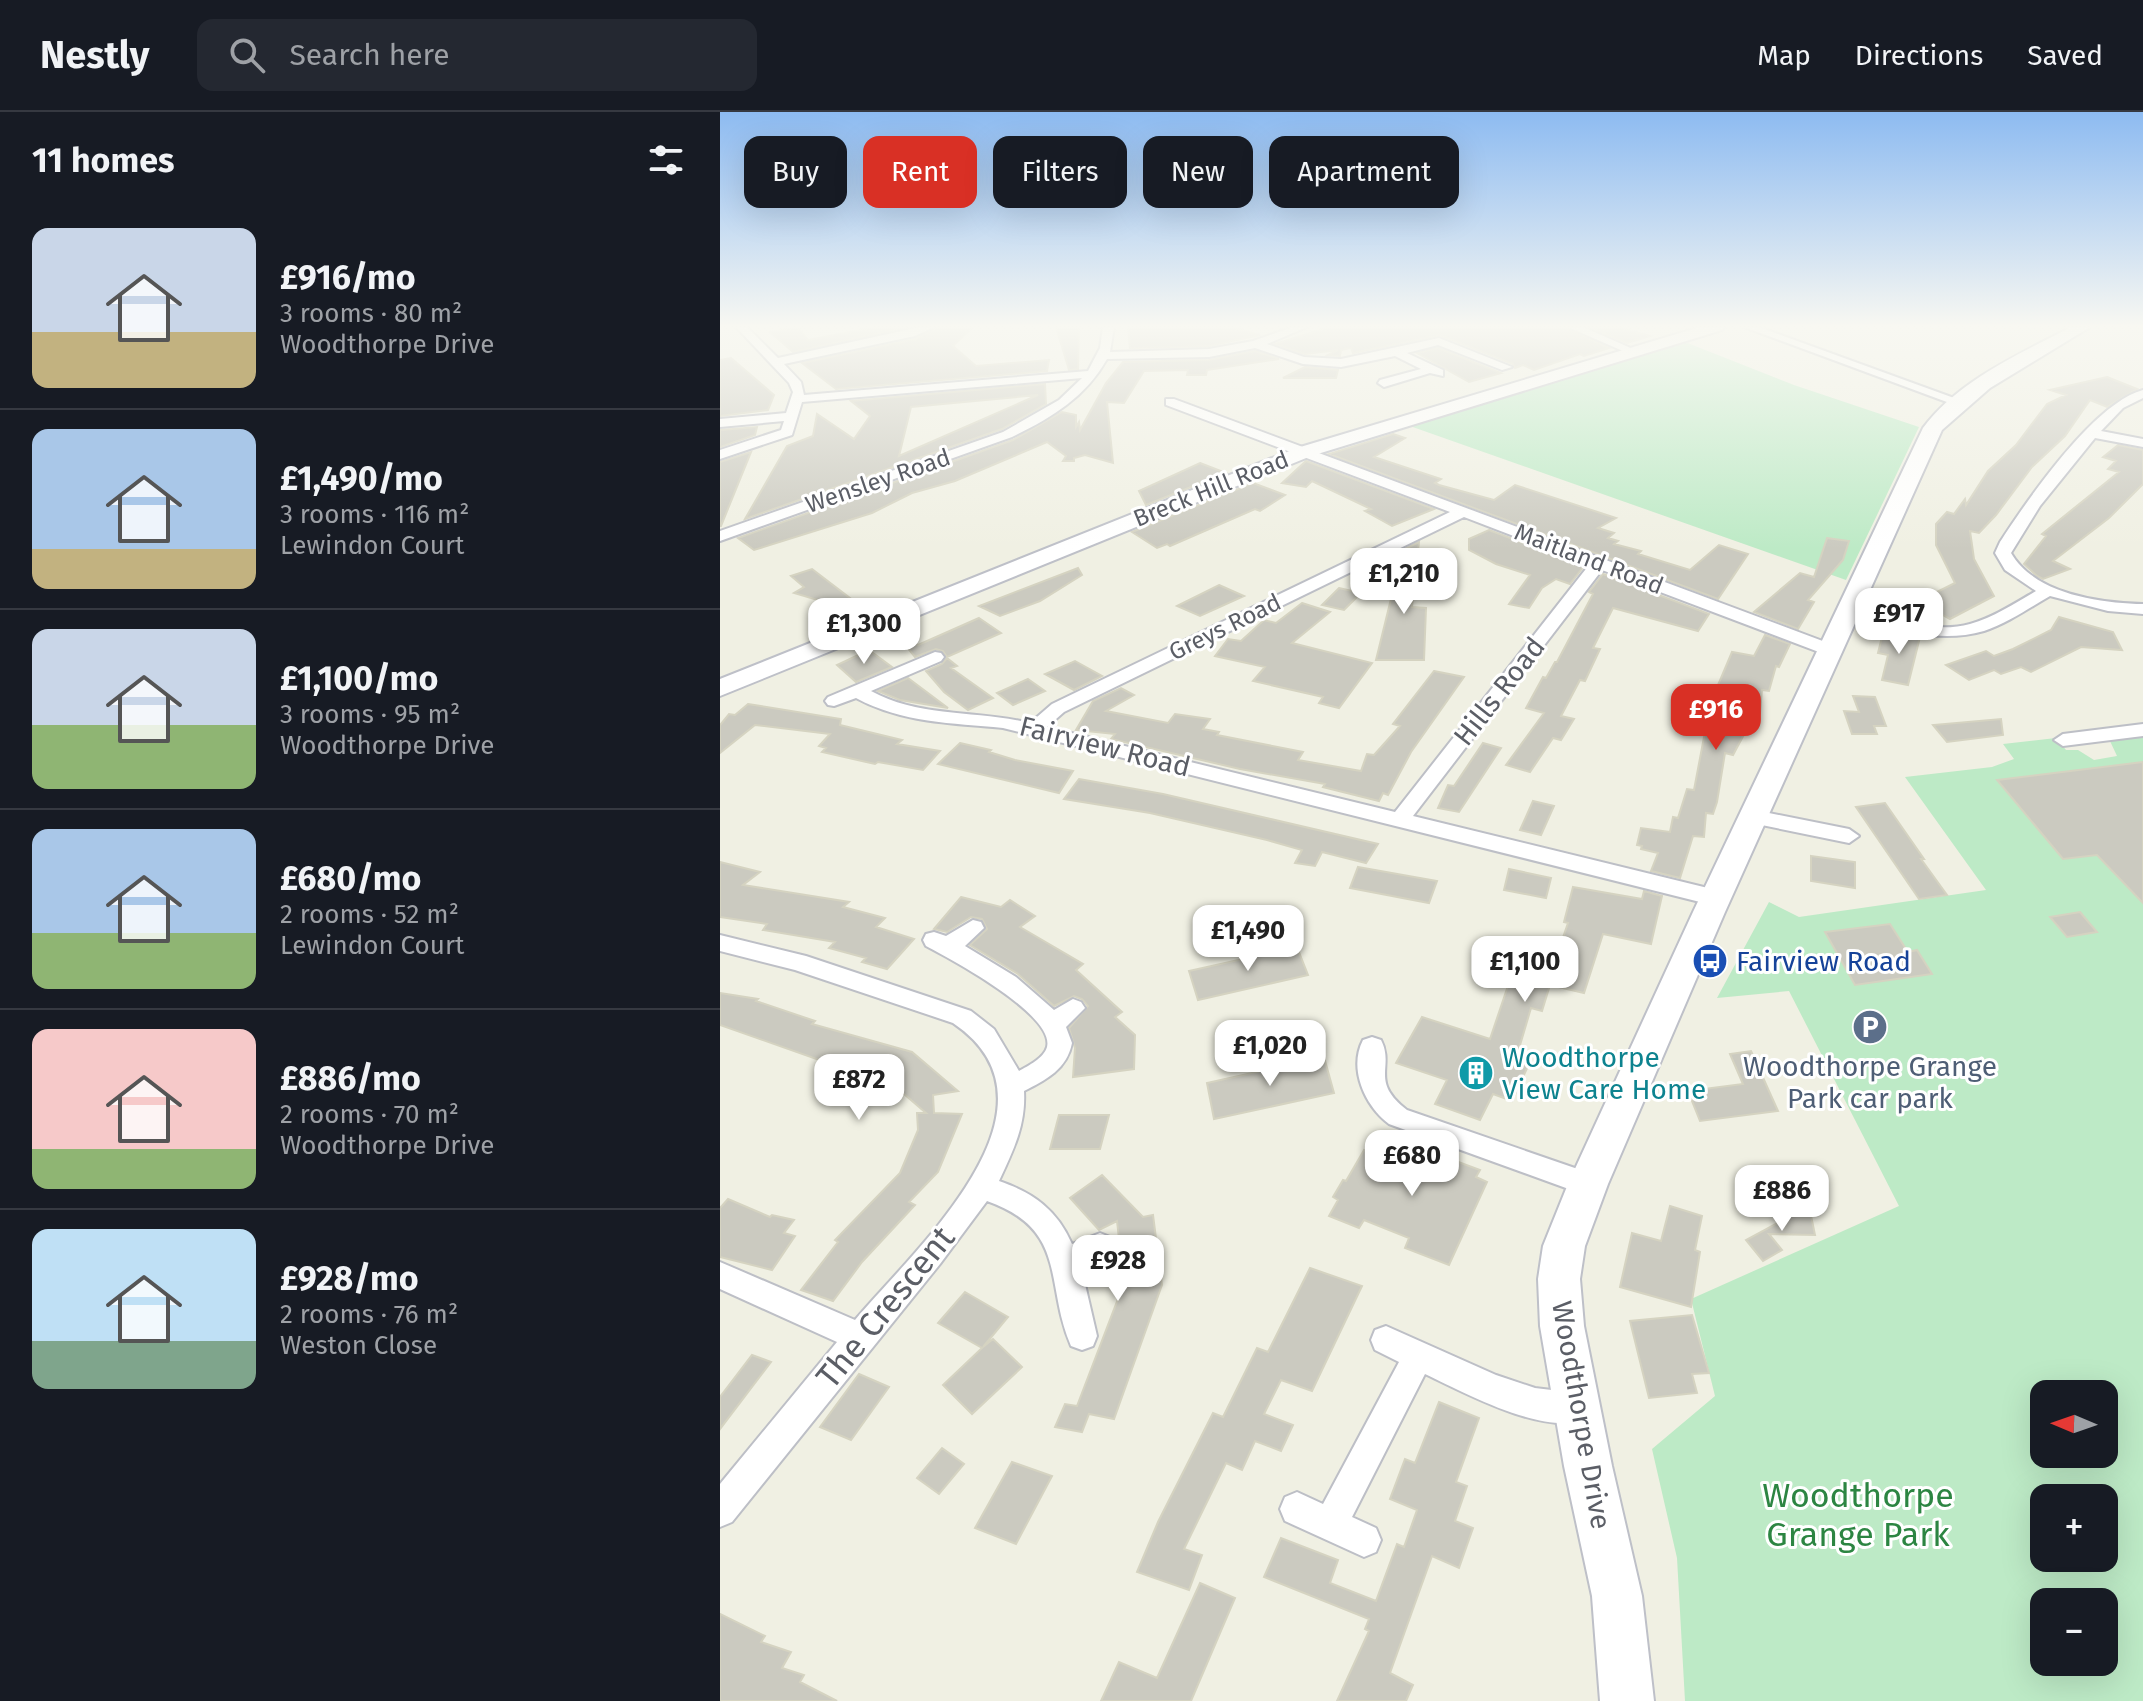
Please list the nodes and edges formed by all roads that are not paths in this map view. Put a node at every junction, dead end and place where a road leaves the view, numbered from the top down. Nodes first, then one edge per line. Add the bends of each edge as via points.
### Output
1 (796, 401) edge
2 (848, 401) edge
3 (1066, 401) edge
4 (1471, 401) edge
5 (2127, 401) edge
6 (1170, 402) dead end
7 (1959, 402) edge
8 (795, 407) junction
9 (720, 423) edge
10 (2093, 434) junction
11 (2143, 443) edge
12 (1304, 452) junction
13 (720, 455) edge
14 (1463, 512) junction
15 (720, 536) edge
16 (1599, 563) junction
17 (2050, 590) junction
18 (2143, 609) edge
19 (1849, 611) junction
20 (1830, 650) junction
21 (935, 657) dead end
22 (720, 688) edge
23 (857, 691) junction
24 (834, 701) dead end
25 (1034, 729) junction
26 (2143, 730) edge
27 (2063, 740) dead end
28 (1754, 817) junction
29 (1400, 819) junction
30 (1849, 835) dead end
31 (1716, 898) junction
32 (973, 928) dead end
33 (720, 943) edge
34 (1073, 1008) dead end
35 (1053, 1024) junction
36 (1372, 1047) dead end
37 (1010, 1086) junction
38 (1588, 1184) junction
39 (980, 1186) junction
40 (1100, 1246) dead end
41 (1065, 1260) junction
42 (720, 1275) edge
43 (1082, 1336) dead end
44 (860, 1337) junction
45 (1386, 1340) dead end
46 (1418, 1356) junction
47 (1577, 1408) junction
48 (1297, 1509) dead end
49 (720, 1510) edge
50 (1331, 1522) junction
51 (1364, 1540) dead end
52 (1627, 1701) edge

1 - 8 street
2 - 8 street
3 - 15 street, Wensley Road via 951,456
4 - 12 street, Breck Hill Road
5 - 10 street
6 - 12 street, Maitland Road
7 - 19 street, Woodthorpe Drive via 1933,428
8 - 9 street
8 - 13 street via 784,435
10 - 11 street
10 - 17 street via 2004,546 2009,567
12 - 14 street, Maitland Road
12 - 22 street, Breck Hill Road
14 - 16 street, Maitland Road
14 - 25 street, Greys Road via 1058,708
16 - 20 street, Maitland Road
16 - 29 street, Hills Road
17 - 18 street via 2103,608
17 - 19 street via 1982,626 1960,631 1933,631
19 - 20 street, Woodthorpe Drive
20 - 28 street, Woodthorpe Drive
21 - 23 street
23 - 24 street
23 - 25 street, Fairview Road via 877,704 931,718
25 - 29 street, Fairview Road
26 - 27 street
28 - 30 street
28 - 31 street, Woodthorpe Drive
29 - 31 street, Fairview Road
31 - 38 street, Woodthorpe Drive
32 - 35 street via 941,943 1016,974
33 - 37 street, The Crescent via 798,962 962,1017 994,1044
34 - 35 street
35 - 37 street via 1058,1050 1039,1072
36 - 38 street via 1371,1080 1385,1109 1398,1117 1445,1123
37 - 39 street, The Crescent via 1006,1136
38 - 47 street, Woodthorpe Drive via 1564,1246 1559,1279
39 - 41 street via 1032,1211 1060,1245
39 - 44 street, The Crescent
40 - 41 street
41 - 43 street
42 - 44 street
44 - 49 street, The Crescent
45 - 46 street
46 - 47 street via 1521,1400 1548,1408
46 - 50 street
47 - 52 street, Woodthorpe Drive via 1617,1596
48 - 50 street
50 - 51 street

